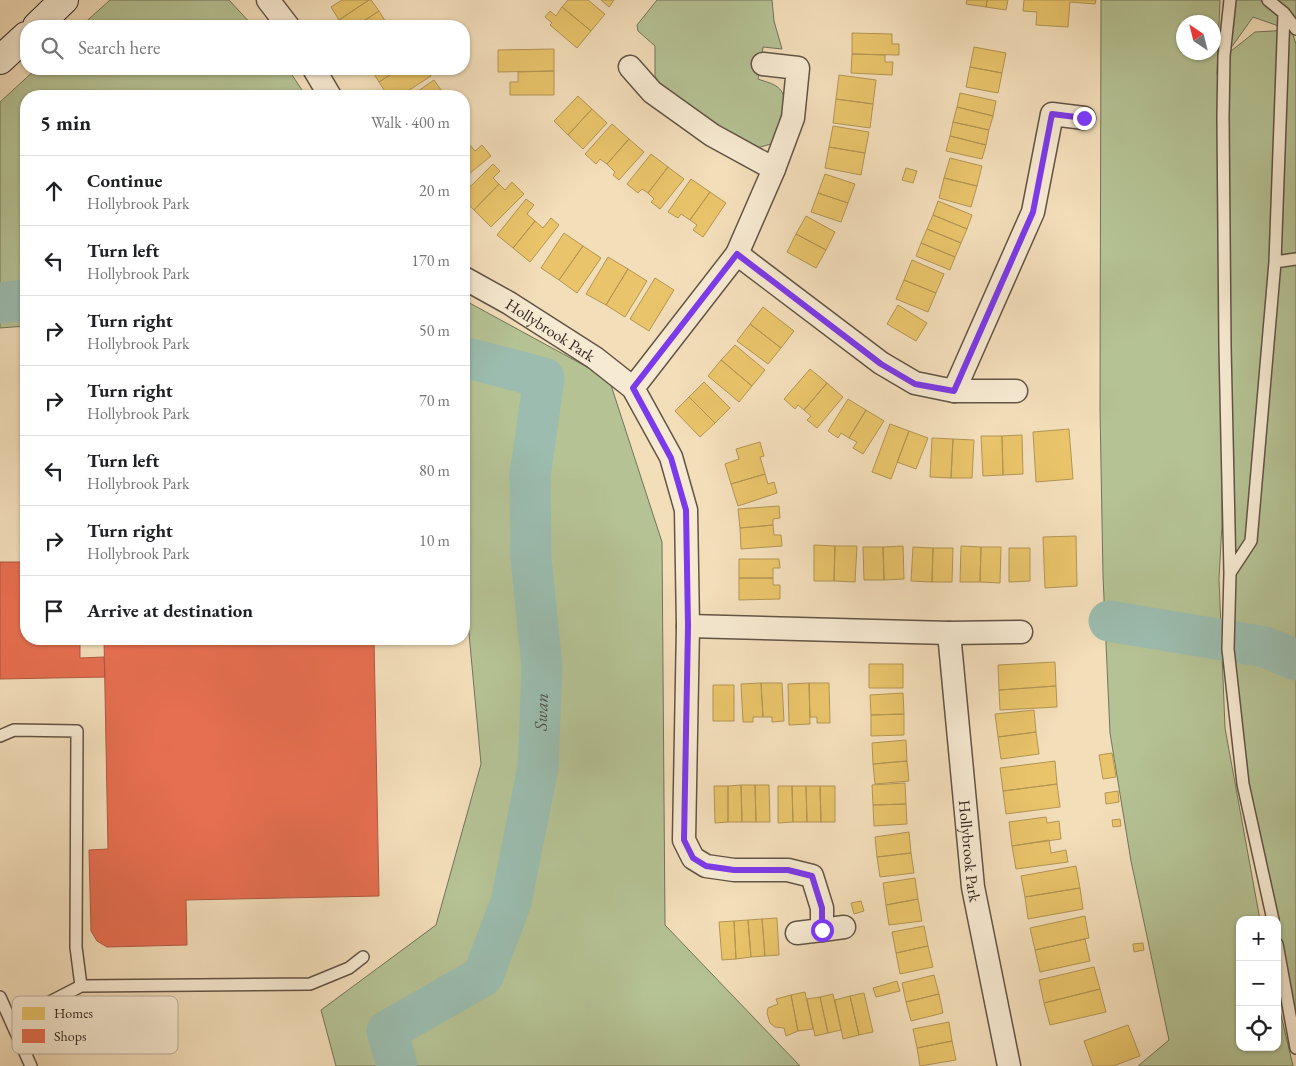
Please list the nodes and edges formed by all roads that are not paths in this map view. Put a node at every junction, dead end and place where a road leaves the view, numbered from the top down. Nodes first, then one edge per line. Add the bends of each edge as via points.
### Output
1 (64, 0) edge
2 (268, 0) edge
3 (1230, 0) edge
4 (1268, 0) edge
5 (1284, 13) junction
6 (43, 20) edge
7 (283, 20) edge
8 (1296, 29) edge
9 (20, 42) edge
10 (0, 60) edge
11 (764, 64) dead end
12 (630, 67) dead end
13 (318, 75) edge
14 (326, 90) edge
15 (1084, 118) dead end
16 (774, 169) junction
17 (737, 254) junction
18 (1296, 258) edge
19 (1275, 262) junction
20 (470, 281) edge
21 (633, 388) junction
22 (954, 391) junction
23 (1016, 391) dead end
24 (1230, 573) junction
25 (688, 626) junction
26 (1021, 632) dead end
27 (949, 633) junction
28 (0, 736) edge
29 (1272, 916) edge
30 (844, 927) dead end
31 (822, 930) junction
32 (797, 934) dead end
33 (363, 957) dead end
34 (1280, 961) edge
35 (81, 986) junction
36 (62, 996) edge
37 (0, 997) edge
38 (12, 1023) edge
39 (1296, 1048) edge
40 (26, 1054) edge
41 (31, 1066) edge
42 (1009, 1066) edge

1 - 6 main road
2 - 7 street
3 - 24 lane via 1224,56 1223,117
4 - 5 lane
5 - 8 lane
5 - 19 lane
9 - 10 main road
11 - 16 street via 798,68 793,118
12 - 16 street via 652,92 712,135
13 - 14 street
15 - 22 street via 1052,114 1033,212
16 - 17 street
17 - 21 street
17 - 22 street via 881,364 915,384
18 - 19 lane
19 - 24 lane via 1251,541
20 - 21 street, Hollybrook Park via 595,358
21 - 25 street, Hollybrook Park via 671,458 686,510
22 - 23 street
24 - 29 lane via 1228,648 1242,784
25 - 27 street
25 - 31 street, Hollybrook Park via 684,840 693,858 706,866 734,870 788,870 812,876 822,908
26 - 27 street
27 - 42 street, Hollybrook Park via 973,887
28 - 35 lane via 14,730 77,731 76,947
30 - 31 street
31 - 32 street
33 - 35 lane via 349,968 310,984
34 - 39 lane
35 - 36 lane
37 - 38 lane
40 - 41 lane

